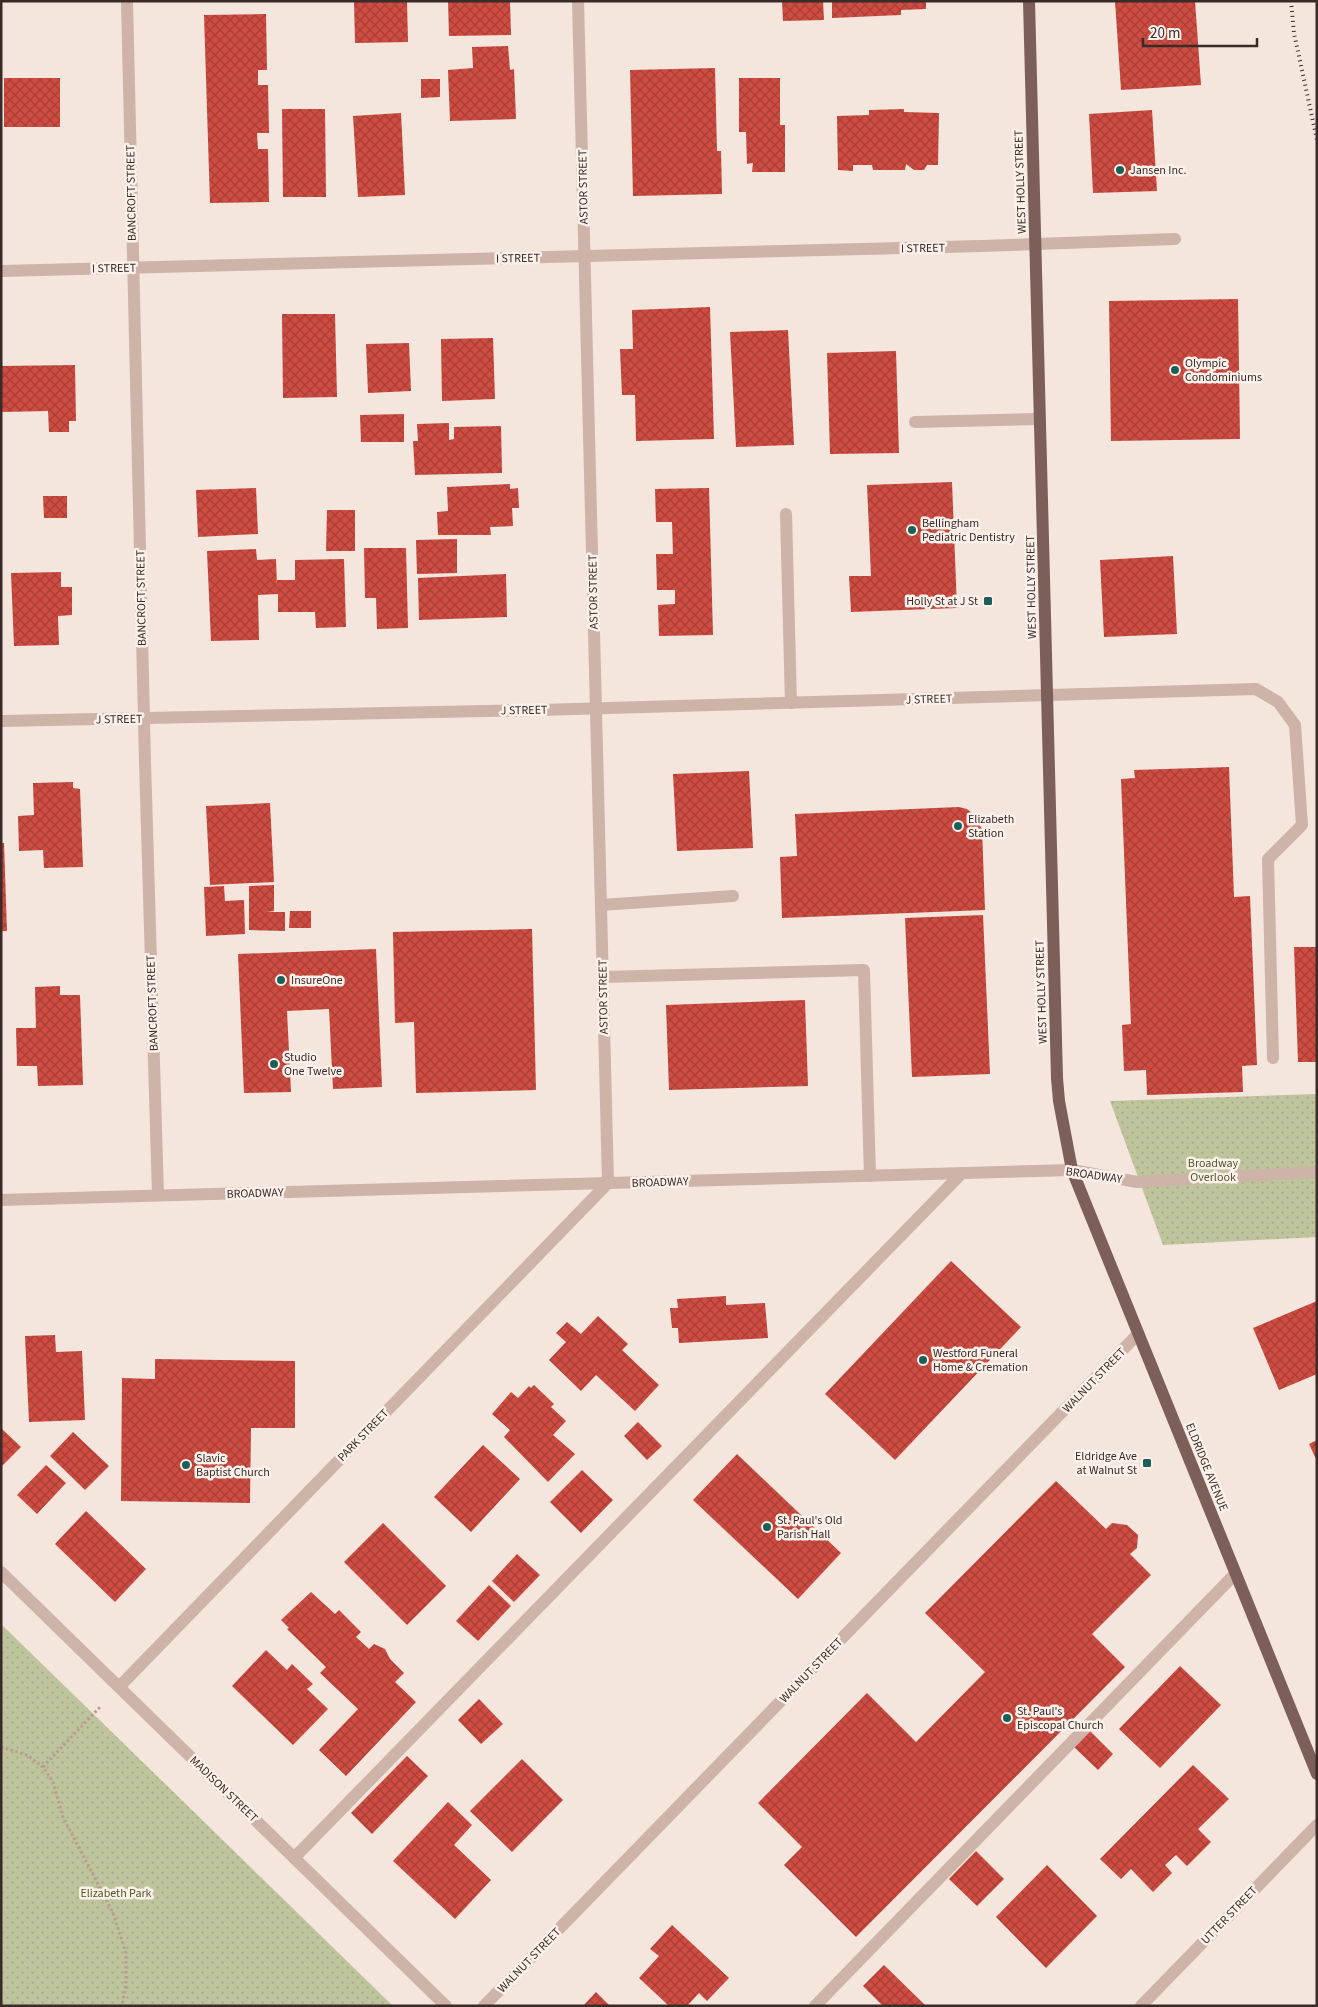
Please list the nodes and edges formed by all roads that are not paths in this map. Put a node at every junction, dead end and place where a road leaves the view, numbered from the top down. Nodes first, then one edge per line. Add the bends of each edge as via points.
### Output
1 (127, 1) edge
2 (578, 1) edge
3 (1029, 1) edge
4 (1175, 239) dead end
5 (1036, 245) junction
6 (584, 256) junction
7 (133, 268) junction
8 (1, 271) edge
9 (1040, 419) junction
10 (915, 422) dead end
11 (786, 514) dead end
12 (1047, 695) junction
13 (791, 702) junction
14 (596, 708) junction
15 (144, 718) junction
16 (1, 721) edge
17 (733, 896) dead end
18 (601, 905) junction
19 (603, 977) junction
20 (1273, 1058) dead end
21 (1072, 1170) junction
22 (1317, 1172) edge
23 (962, 1174) junction
24 (870, 1176) junction
25 (608, 1183) junction
26 (158, 1195) junction
27 (1, 1200) edge
28 (1138, 1334) junction
29 (1, 1572) edge
30 (1235, 1574) junction
31 (120, 1687) junction
32 (1317, 1774) edge
33 (1317, 1825) edge
34 (294, 1858) junction
35 (446, 2006) edge
36 (484, 2006) edge
37 (815, 2006) edge
38 (1141, 2006) edge

1 - 7 street, BANCROFT STREET
2 - 6 street, ASTOR STREET
3 - 5 main road, WEST HOLLY STREET
4 - 5 street, I STREET
5 - 6 street, I STREET
5 - 9 main road, WEST HOLLY STREET
6 - 7 street, I STREET
6 - 14 street, ASTOR STREET
7 - 8 street, I STREET
7 - 15 street, BANCROFT STREET
9 - 10 street
9 - 12 main road, WEST HOLLY STREET
11 - 13 street
12 - 13 street, J STREET
12 - 20 street, J STREET via 1256,689 1278,702 1295,725 1302,825 1268,860
12 - 21 main road, WEST HOLLY STREET via 1057,1078
13 - 14 street, J STREET
14 - 15 street, J STREET
14 - 18 street, ASTOR STREET
15 - 16 street, J STREET
15 - 26 street, BANCROFT STREET
17 - 18 street
18 - 19 street, ASTOR STREET
19 - 24 street via 864,970
19 - 25 street, ASTOR STREET
21 - 22 street, BROADWAY via 1137,1182
21 - 23 street, BROADWAY
21 - 28 main road, ELDRIDGE AVENUE
23 - 24 street, BROADWAY
23 - 34 street
24 - 25 street, BROADWAY
25 - 26 street, BROADWAY
25 - 31 street, PARK STREET
26 - 27 street, BROADWAY
28 - 30 main road, ELDRIDGE AVENUE
28 - 36 street, WALNUT STREET
29 - 31 street, MADISON STREET
30 - 32 main road, ELDRIDGE AVENUE
30 - 37 street
31 - 34 street, MADISON STREET
33 - 38 street, UTTER STREET
34 - 35 street, MADISON STREET

